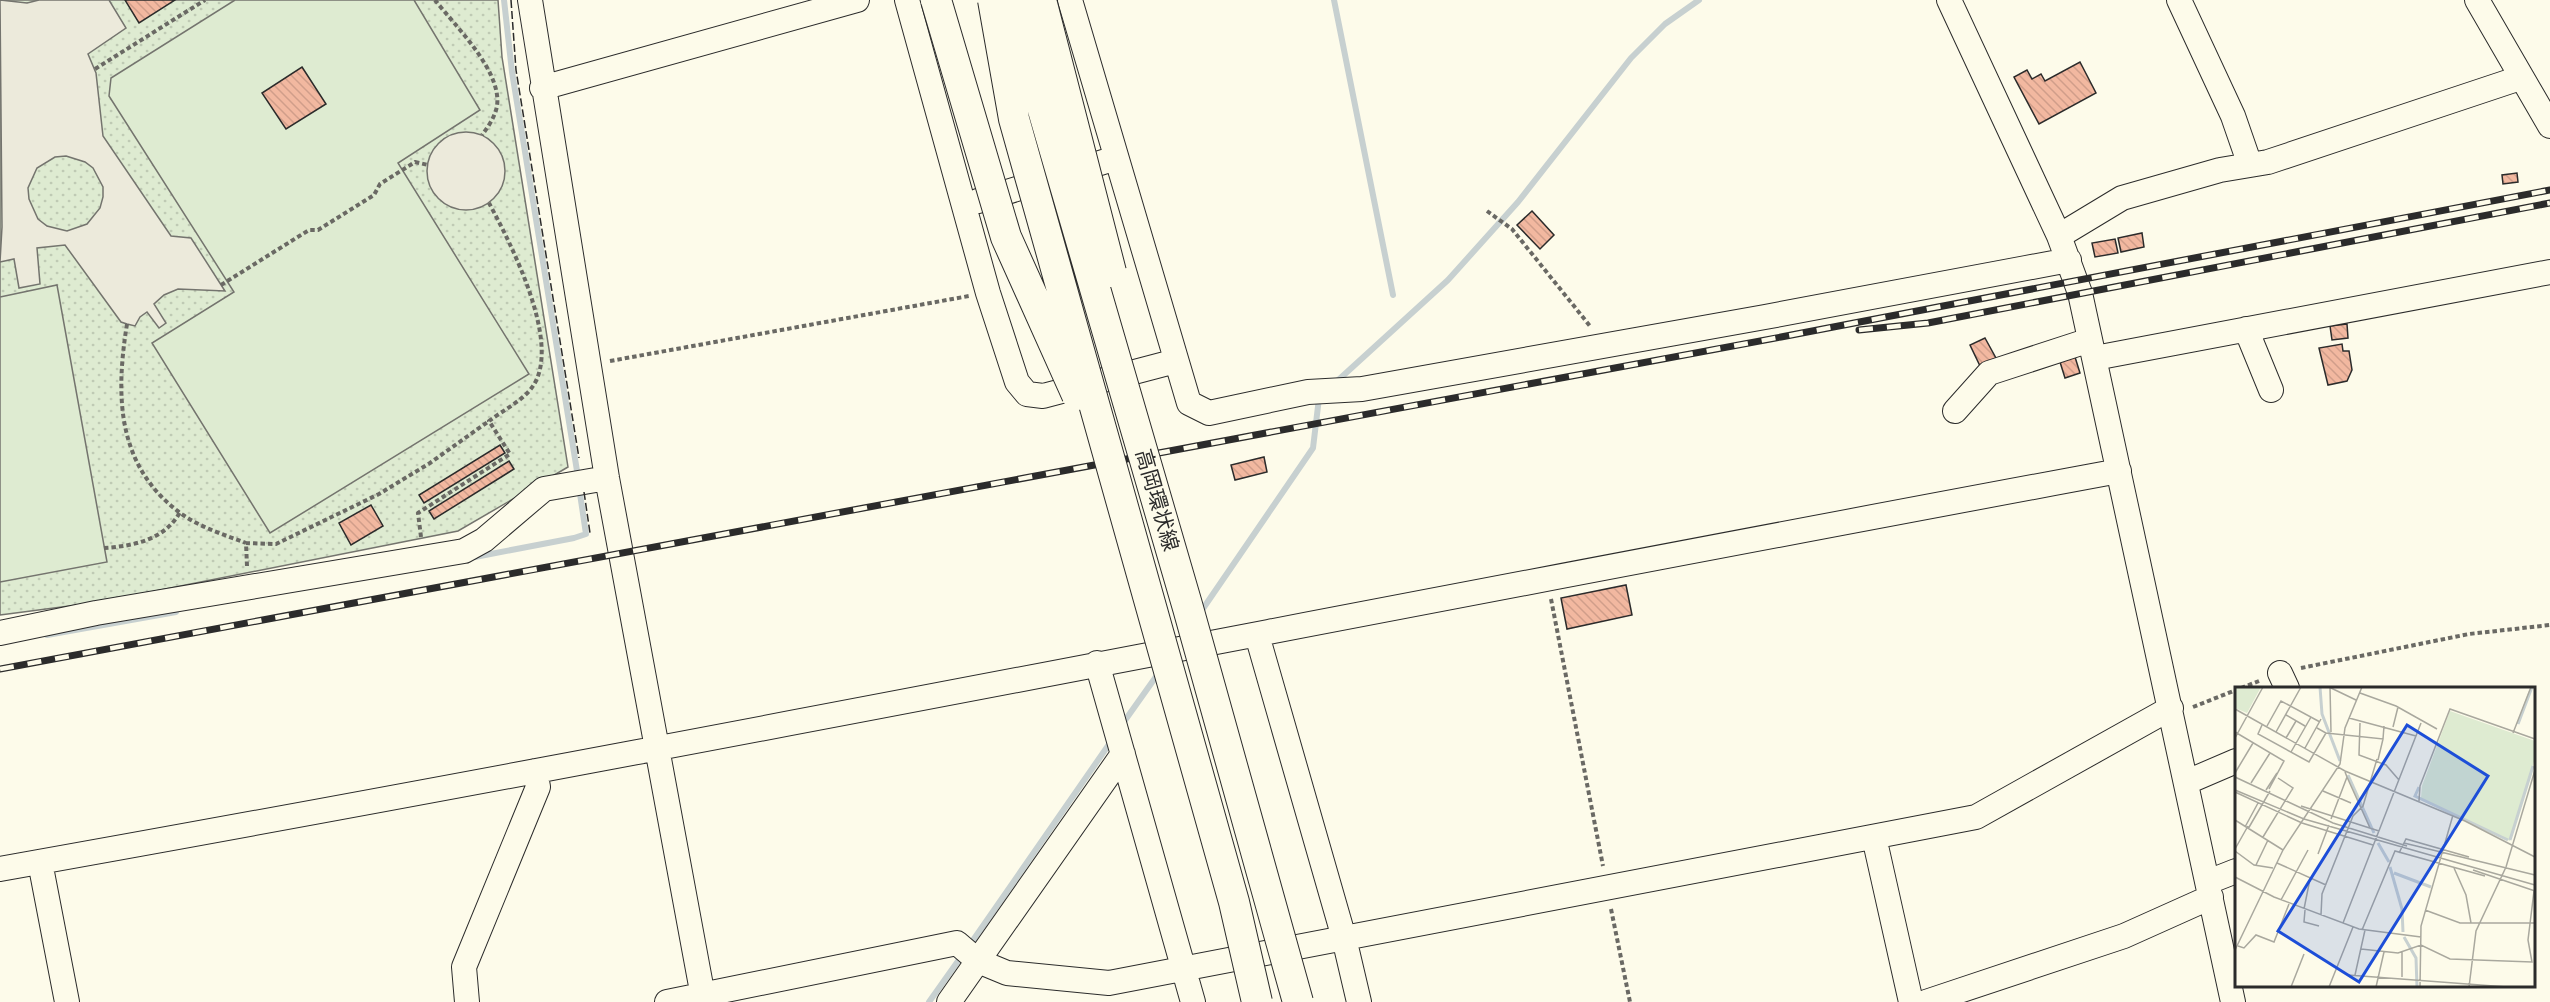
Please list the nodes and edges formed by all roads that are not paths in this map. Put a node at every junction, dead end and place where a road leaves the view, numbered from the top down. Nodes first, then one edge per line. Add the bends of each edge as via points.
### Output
1 (530, 0) edge
2 (857, 0) edge
3 (907, 0) edge
4 (936, 0) edge
5 (993, 0) edge
6 (1011, 0) edge
7 (1041, 0) edge
8 (1070, 0) edge
9 (1949, 0) edge
10 (2179, 0) edge
11 (2477, 0) edge
12 (2520, 78) junction
13 (542, 88) junction
14 (2549, 121) edge
15 (1116, 158) junction
16 (2250, 165) junction
17 (964, 206) junction
18 (2059, 236) junction
19 (2069, 260) junction
20 (2550, 272) edge
21 (2246, 329) junction
22 (2092, 349) junction
23 (1176, 361) junction
24 (2271, 390) dead end
25 (1955, 411) dead end
26 (2119, 471) junction
27 (607, 478) junction
28 (1117, 482) junction
29 (1188, 608) junction
30 (0, 633) edge
31 (1257, 635) junction
32 (1097, 663) junction
33 (2172, 712) junction
34 (656, 747) junction
35 (1123, 754) junction
36 (2235, 761) edge
37 (535, 771) junction
38 (2187, 782) junction
39 (1874, 837) junction
40 (40, 862) junction
41 (0, 870) edge
42 (2235, 873) edge
43 (2209, 890) junction
44 (1344, 938) junction
45 (969, 953) junction
46 (1184, 968) junction
47 (703, 998) edge
48 (67, 1002) edge
49 (467, 1002) edge
50 (667, 1002) edge
51 (949, 1002) edge
52 (1193, 1002) edge
53 (1257, 1002) edge
54 (1298, 1002) edge
55 (1359, 1002) edge
56 (1911, 1002) edge
57 (1926, 1002) edge
58 (2233, 1002) edge

1 - 13 street
2 - 13 street
3 - 17 street
4 - 28 main road, bridge via 1006,237
5 - 28 main road, 高岡環状線, bridge via 1014,119
6 - 29 main road, 高岡環状線, bridge
7 - 29 main road, bridge via 1097,212
8 - 15 street
9 - 18 street
10 - 16 street via 2234,116
11 - 12 street
12 - 14 street
12 - 16 street
13 - 27 street
15 - 17 street
15 - 23 street
16 - 18 street via 2122,198
17 - 23 street via 1017,382 1027,394 1043,396
18 - 19 street
19 - 22 street
19 - 23 street via 1362,389 1308,392 1209,413 1189,404
20 - 21 street
21 - 22 street
21 - 24 street
22 - 25 street via 1989,373
22 - 26 street
26 - 31 street
26 - 33 street
27 - 30 street via 544,489 484,540 464,551
27 - 34 street
28 - 53 main road, 高岡環状線, bridge via 1234,902
29 - 54 main road, 高岡環状線, bridge
31 - 32 street
31 - 44 street
32 - 34 street
32 - 35 street
33 - 38 street
33 - 39 street via 1976,817
34 - 37 street
34 - 47 street
35 - 45 street
35 - 46 street
36 - 38 street
37 - 40 street
37 - 49 street via 538,787 464,967
38 - 43 street
39 - 44 street
39 - 56 street
40 - 41 street
40 - 48 street
42 - 43 street
43 - 57 street via 2124,936
43 - 58 street
44 - 46 street
44 - 55 street
45 - 46 street via 1006,974 1109,983
45 - 47 street
45 - 51 street
46 - 52 street
47 - 50 street

